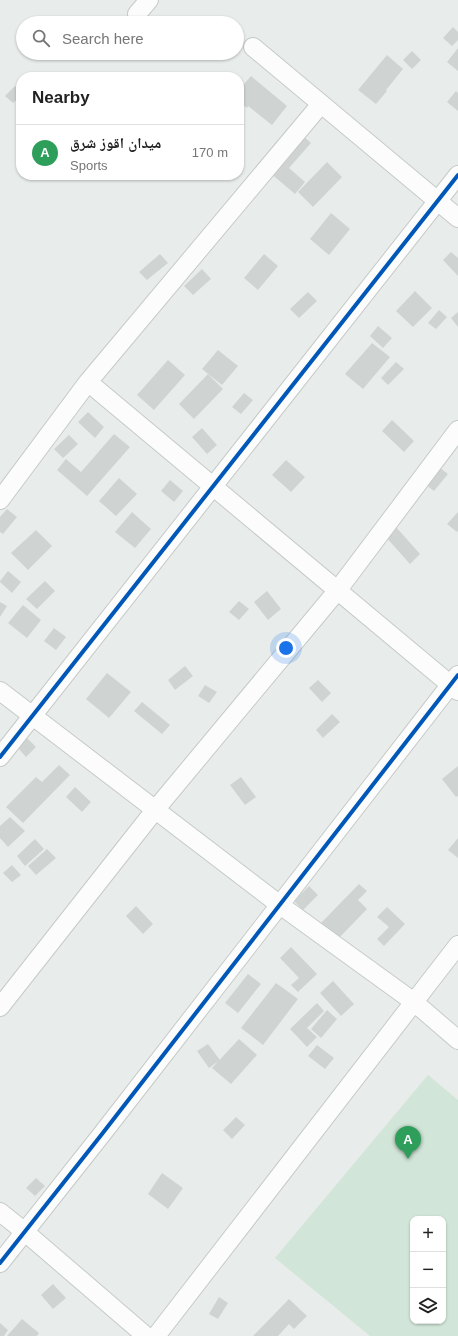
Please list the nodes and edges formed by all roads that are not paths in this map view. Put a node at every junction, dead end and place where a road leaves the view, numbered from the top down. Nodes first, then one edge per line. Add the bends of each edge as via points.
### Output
1 (149, 0) edge
2 (136, 14) dead end
3 (253, 47) dead end
4 (321, 104) junction
5 (458, 175) edge
6 (438, 201) junction
7 (458, 218) edge
8 (88, 382) junction
9 (458, 430) edge
10 (213, 487) junction
11 (0, 500) edge
12 (337, 591) junction
13 (455, 683) edge
14 (0, 691) edge
15 (32, 716) junction
16 (0, 757) edge
17 (155, 810) junction
18 (280, 905) junction
19 (458, 945) edge
20 (414, 1002) junction
21 (0, 1007) edge
22 (458, 1040) edge
23 (0, 1212) edge
24 (25, 1232) junction
25 (0, 1263) edge
26 (146, 1336) edge
27 (156, 1336) edge

1 - 2 street
3 - 4 street
4 - 6 street
4 - 8 street
5 - 6 street
6 - 7 street
6 - 10 street
8 - 10 street
8 - 11 street
9 - 12 street
10 - 12 street
10 - 15 street
12 - 13 street
12 - 17 street
13 - 18 street
14 - 15 street
15 - 16 street
15 - 17 street
17 - 18 street
17 - 21 street
18 - 20 street
18 - 24 street
19 - 20 street
20 - 22 street
20 - 27 street
23 - 24 street
24 - 25 street
24 - 26 street

